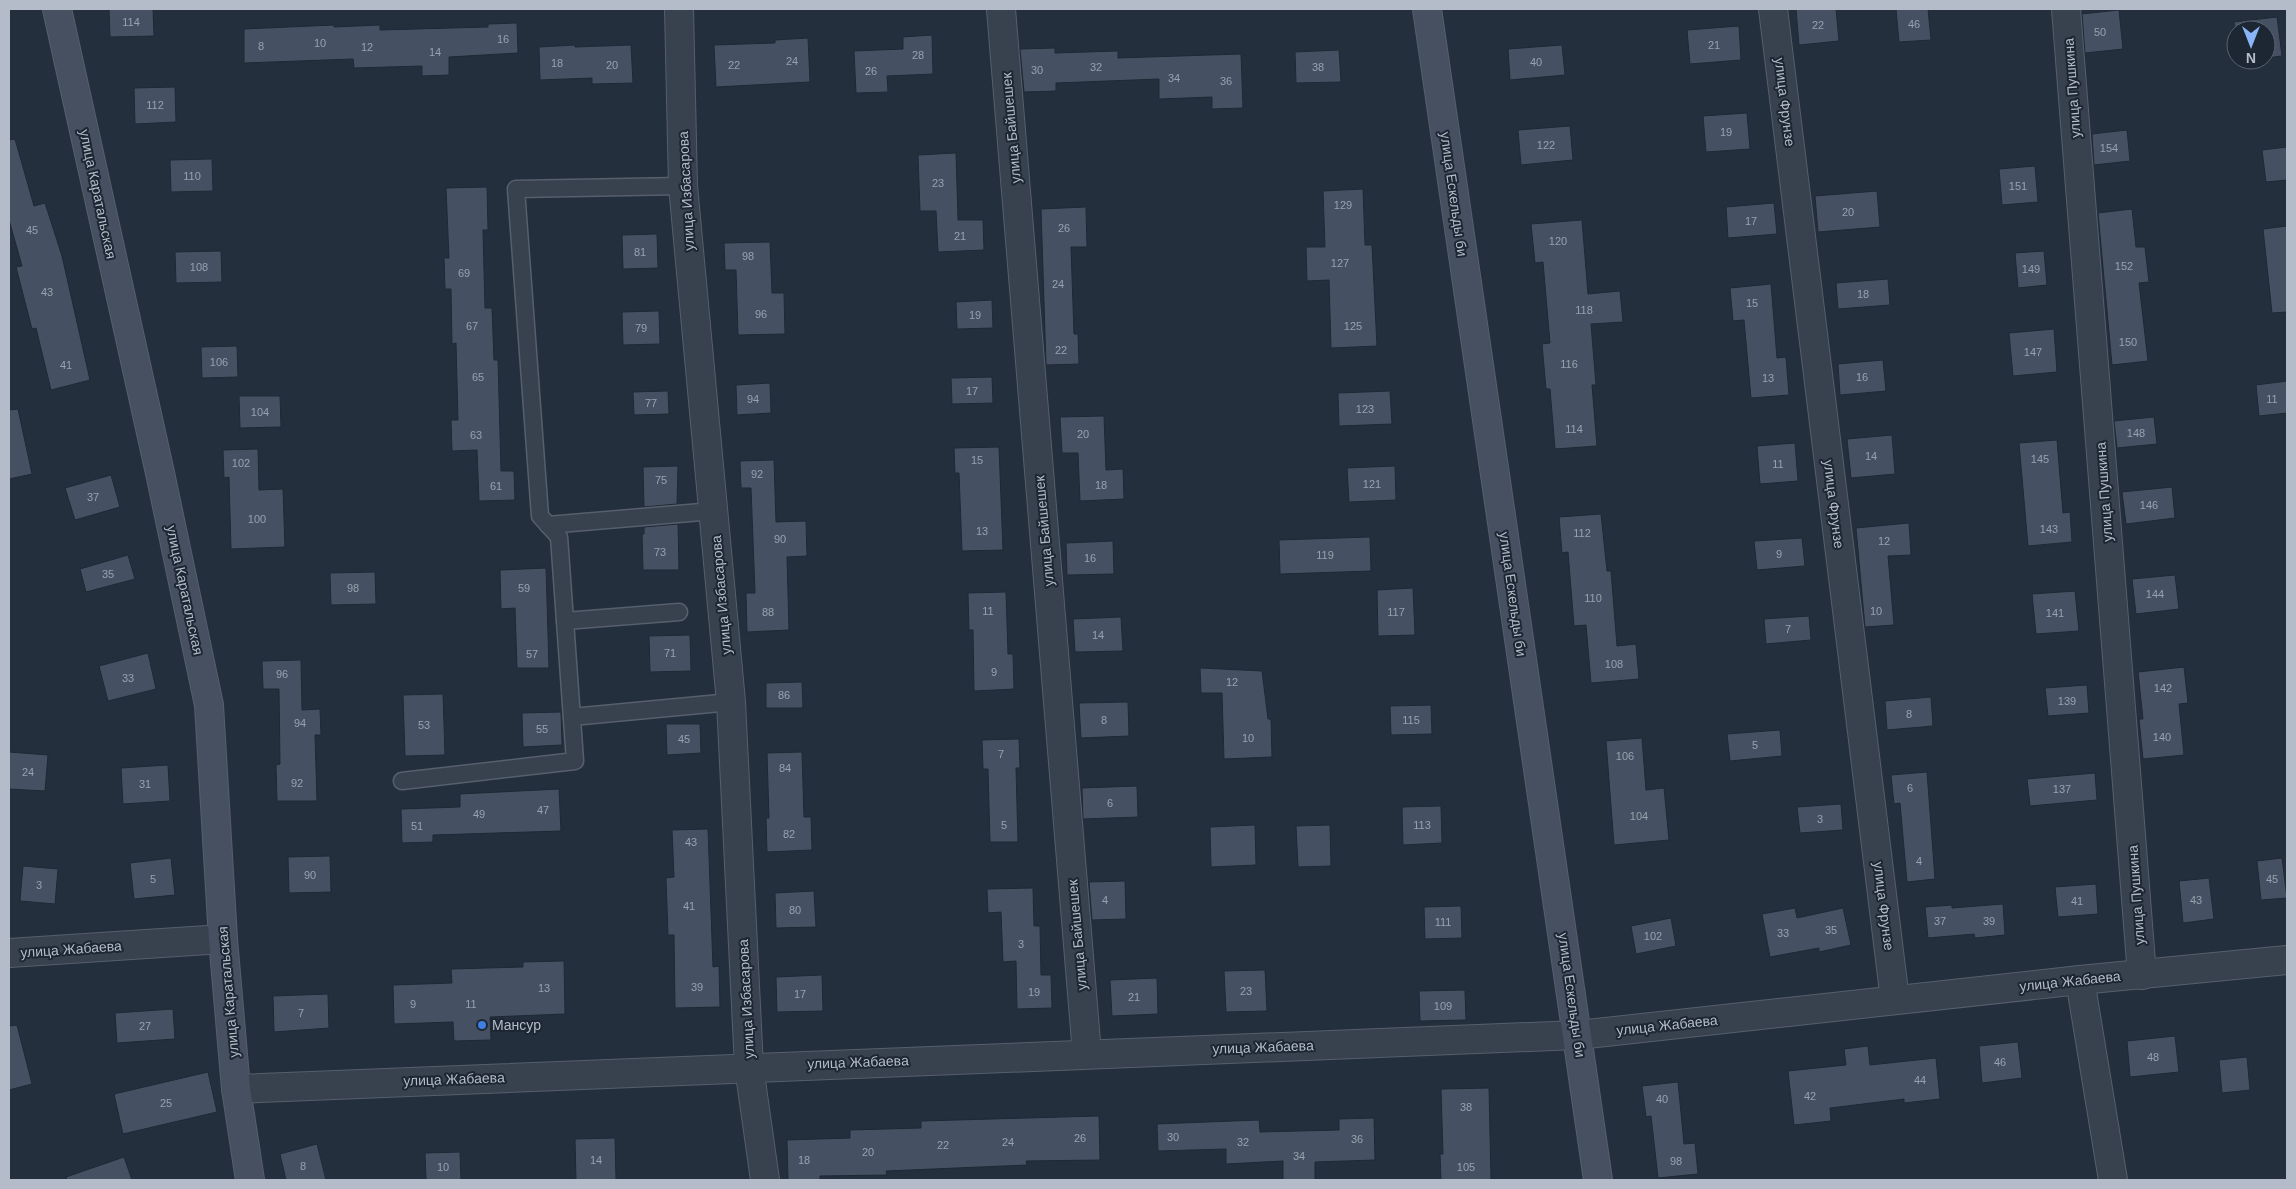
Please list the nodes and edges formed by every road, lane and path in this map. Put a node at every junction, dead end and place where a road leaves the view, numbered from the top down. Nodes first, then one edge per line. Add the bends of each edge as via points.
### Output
1 (57, 9) edge
2 (679, 9) edge
3 (1001, 9) edge
4 (1427, 9) edge
5 (1774, 9) edge
6 (2066, 9) edge
7 (683, 186) junction
8 (713, 511) junction
9 (548, 525) junction
10 (680, 612) dead end
11 (565, 622) junction
12 (732, 702) junction
13 (572, 717) junction
14 (402, 781) dead end
15 (223, 938) junction
16 (9, 953) edge
17 (2287, 960) edge
18 (2142, 974) junction
19 (2080, 980) junction
20 (1895, 1000) junction
21 (1578, 1035) junction
22 (1087, 1054) junction
23 (749, 1067) junction
24 (236, 1089) junction
25 (250, 1180) edge
26 (765, 1180) edge
27 (1598, 1180) edge
28 (2113, 1180) edge

1 - 15 street, улица Каратальская via 209,705
2 - 7 street, улица Избасарова
3 - 22 street, улица Байшешек
4 - 21 street, улица Ескельды би
5 - 20 street, улица Фрунзе
6 - 18 street, улица Пушкина
7 - 8 street, улица Избасарова
7 - 9 lane via 516,189 540,516
8 - 9 lane
8 - 12 street, улица Избасарова
9 - 11 lane via 559,537
10 - 11 lane
11 - 13 lane
12 - 13 lane
12 - 23 street, улица Избасарова
13 - 14 lane via 575,761
15 - 16 street, улица Жабаева
15 - 24 street, улица Каратальская
17 - 18 street, улица Жабаева
18 - 19 street, улица Жабаева
19 - 20 street, улица Жабаева
19 - 28 street
20 - 21 street, улица Жабаева
21 - 22 street, улица Жабаева
21 - 27 street, улица Ескельды би
22 - 23 street, улица Жабаева
23 - 24 street, улица Жабаева
23 - 26 street, улица Избасарова
24 - 25 street, улица Каратальская

